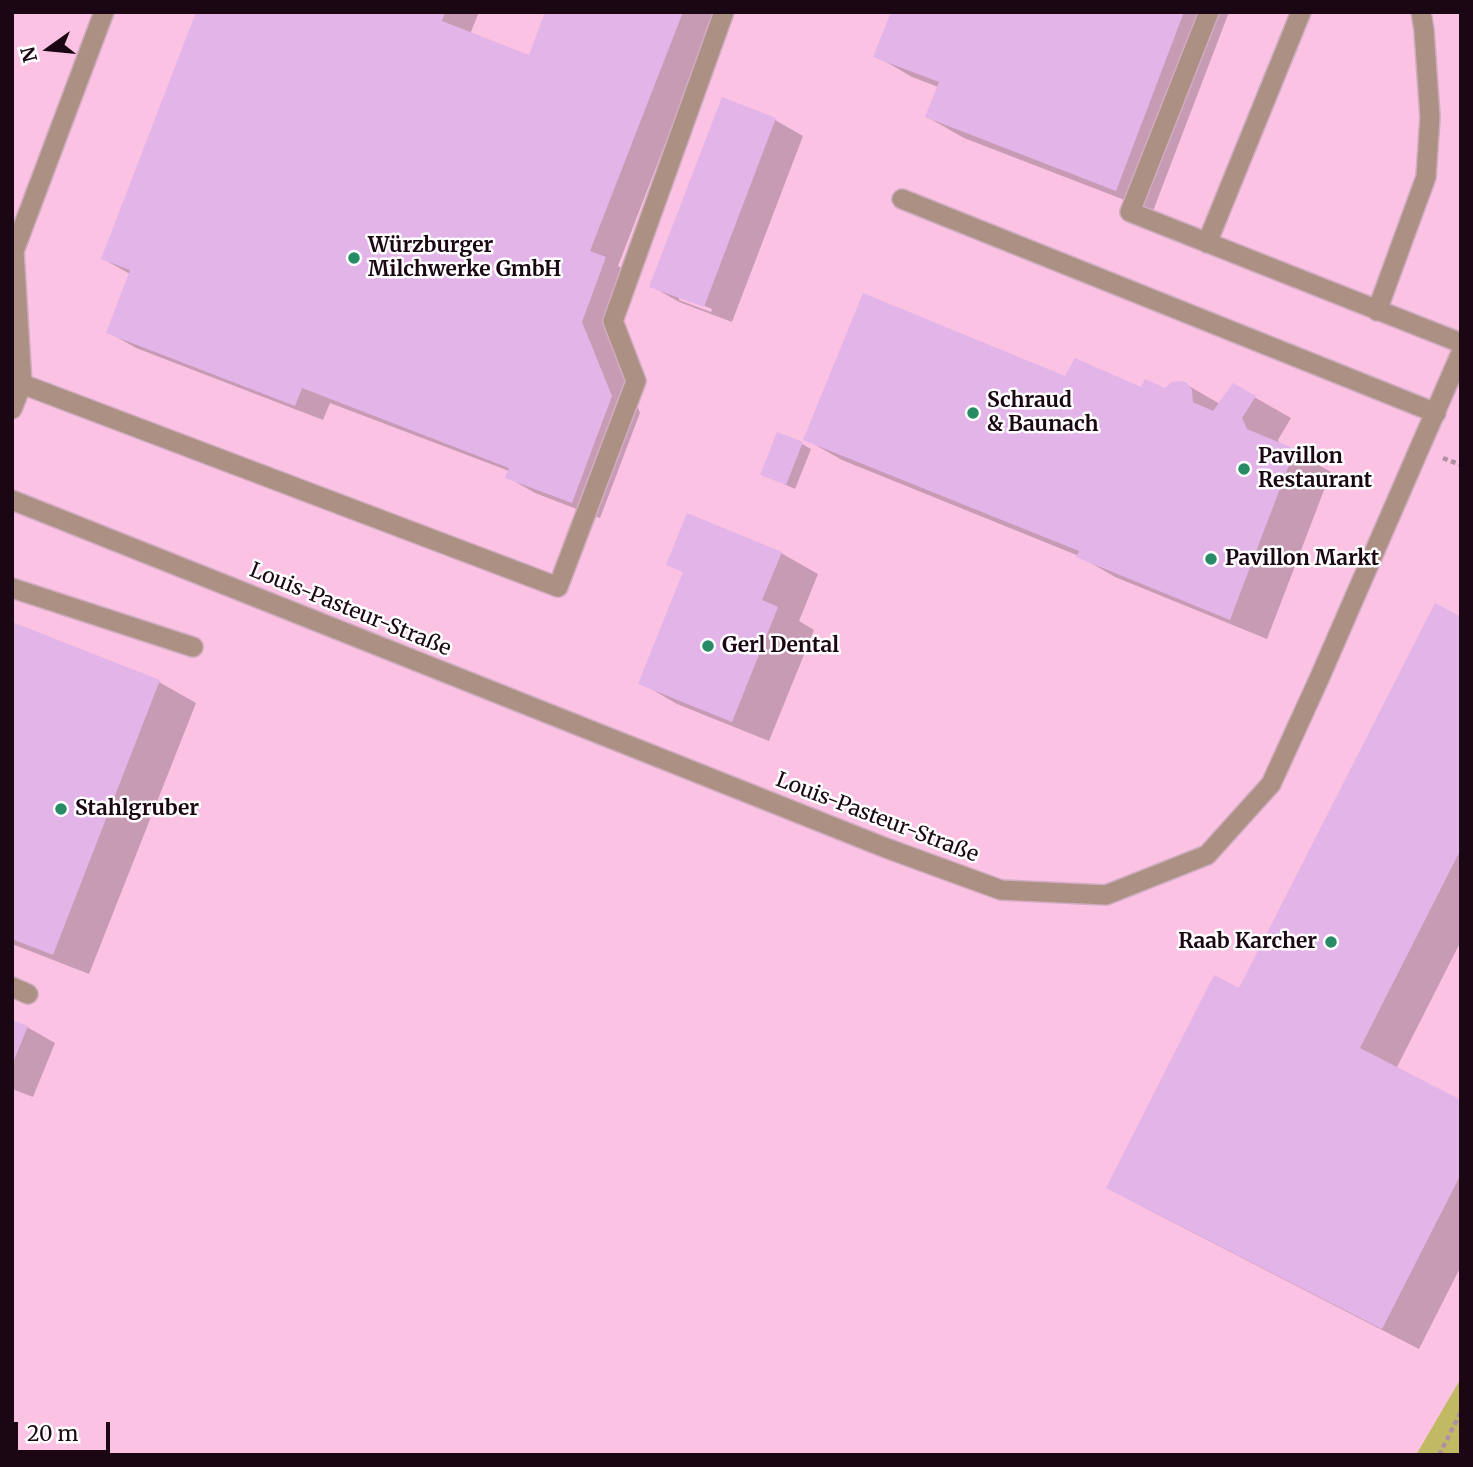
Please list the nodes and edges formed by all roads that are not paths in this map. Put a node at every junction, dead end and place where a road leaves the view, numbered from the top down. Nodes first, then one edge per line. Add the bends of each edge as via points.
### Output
1 (104, 12) edge
2 (724, 12) edge
3 (1209, 12) edge
4 (1301, 12) edge
5 (1421, 12) edge
6 (902, 199) dead end
7 (1207, 243) junction
8 (1377, 310) junction
9 (1461, 343) edge
10 (1461, 353) edge
11 (22, 384) junction
12 (12, 409) edge
13 (1436, 413) junction
14 (12, 500) edge
15 (12, 588) edge
16 (193, 648) dead end

1 - 11 street via 14,251
2 - 11 street via 613,321 636,381 558,587
3 - 7 street via 1130,212
4 - 7 street
5 - 8 street via 1430,117 1426,177
6 - 13 street
7 - 8 street
8 - 9 street
10 - 13 street, Louis-Pasteur-Straße
11 - 12 street
13 - 14 street, Louis-Pasteur-Straße via 1271,784 1207,855 1106,895 1001,890
15 - 16 street

